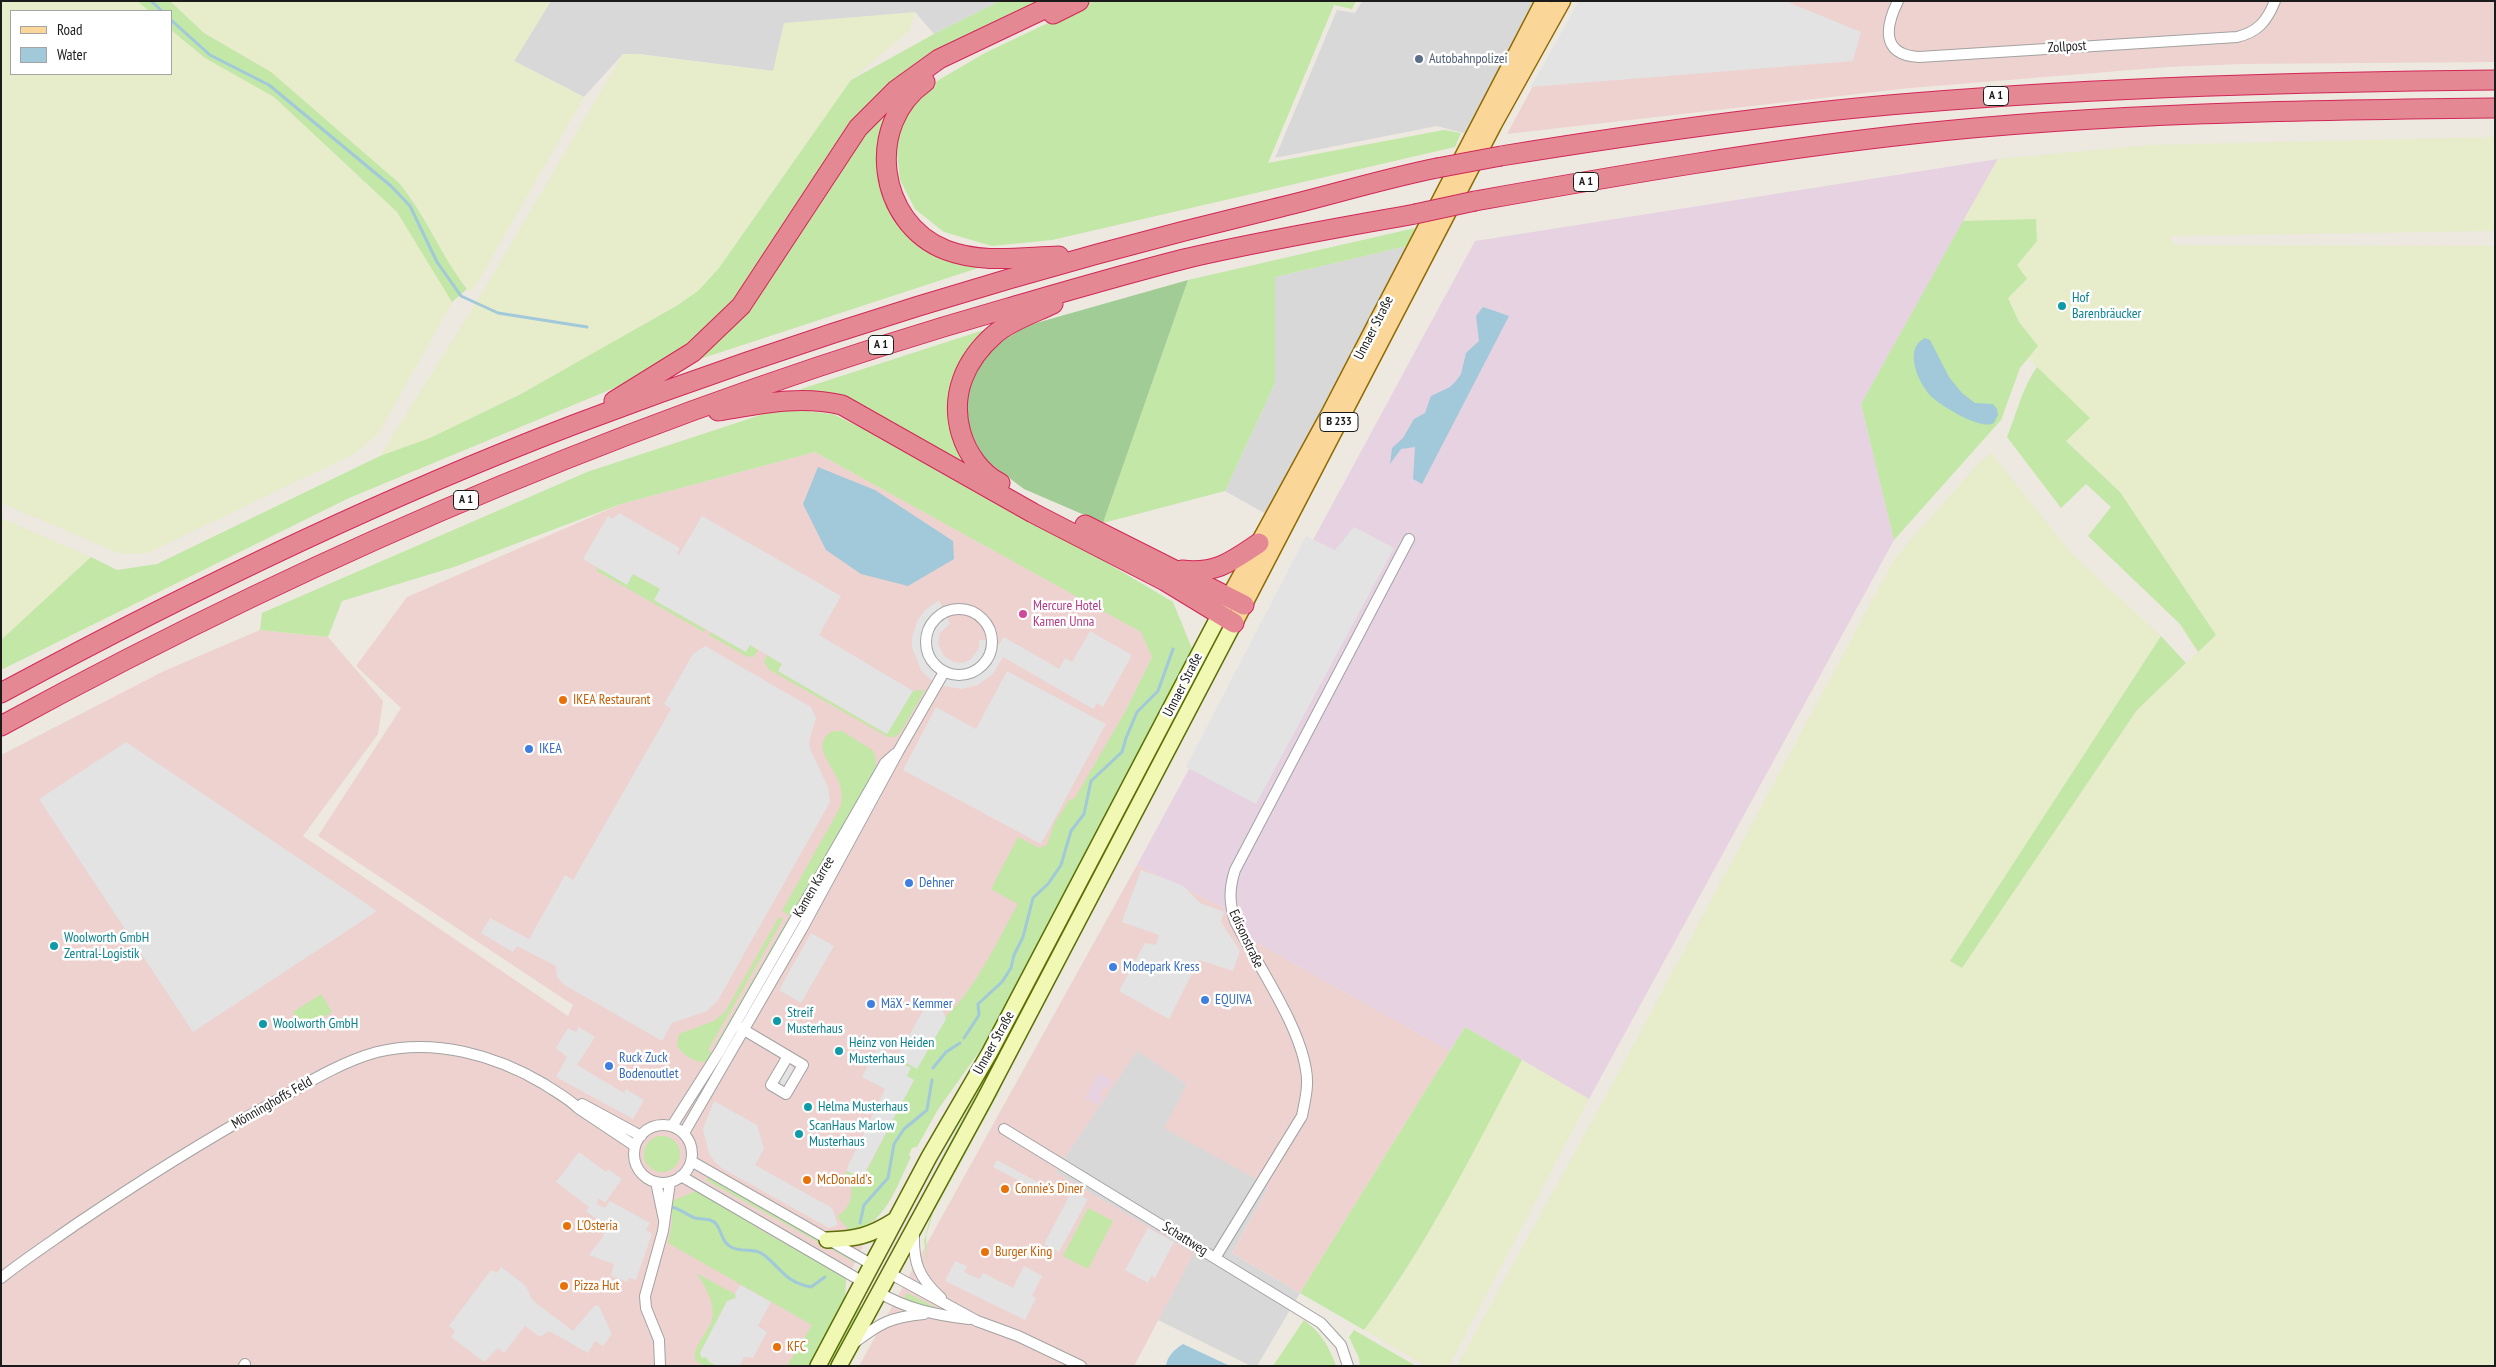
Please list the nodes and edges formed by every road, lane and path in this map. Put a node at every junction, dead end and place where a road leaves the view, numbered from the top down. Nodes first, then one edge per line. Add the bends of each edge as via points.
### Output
1 (1061, 1) edge
2 (1079, 1) edge
3 (1544, 1) edge
4 (1562, 1) edge
5 (1898, 1) edge
6 (2275, 1) edge
7 (2495, 80) edge
8 (2495, 108) edge
9 (1088, 255) junction
10 (1094, 283) junction
11 (672, 418) junction
12 (572, 426) junction
13 (1409, 539) dead end
14 (1259, 543) junction
15 (1174, 570) junction
16 (1237, 601) junction
17 (1227, 618) junction
18 (944, 672) junction
19 (1, 693) edge
20 (1, 726) edge
21 (898, 752) junction
22 (734, 1026) junction
23 (745, 1030) junction
24 (788, 1056) dead end
25 (571, 1101) junction
26 (672, 1126) junction
27 (1004, 1129) dead end
28 (684, 1133) junction
29 (641, 1136) junction
30 (635, 1146) junction
31 (691, 1162) junction
32 (681, 1176) junction
33 (656, 1182) junction
34 (670, 1182) junction
35 (664, 1211) junction
36 (896, 1219) junction
37 (914, 1228) junction
38 (827, 1240) junction
39 (1215, 1258) junction
40 (872, 1264) junction
41 (889, 1273) junction
42 (1, 1278) edge
43 (863, 1282) junction
44 (878, 1292) junction
45 (947, 1304) junction
46 (928, 1313) junction
47 (977, 1321) junction
48 (849, 1347) junction
49 (660, 1366) edge
50 (818, 1366) edge
51 (839, 1366) edge
52 (1081, 1366) edge
53 (1348, 1366) edge

1 - 12 highway via 939,60 896,90 858,128 741,306 693,352
2 - 9 highway via 959,59 917,88 902,104 892,124 886,146 886,170 892,195 905,218 922,236 944,249 967,257 991,258
3 - 14 main road, Unnaer Straße / B 233
4 - 16 main road, Unnaer Straße / B 233
5 - 6 street, Zollpost via 1888,26 1890,41 1898,51 1920,57 2237,37 2259,28
7 - 9 highway, A 1, bridge via 2172,86 1911,103 1783,116 1437,168
8 - 10 highway, A 1, bridge via 2261,112 2026,123 1788,148 1476,201 1260,243
9 - 12 highway, A 1 via 758,357
10 - 11 highway, A 1 via 888,343
10 - 15 highway via 996,333 964,372 957,396 956,417 964,443 978,466 996,481
11 - 17 highway via 783,401 818,399 842,405
11 - 20 highway, A 1 via 500,485 340,556 111,666
12 - 19 highway, A 1 via 486,460 246,568
13 - 39 street, Edisonstraße via 1235,870 1230,886 1230,904 1235,921 1300,1048 1307,1093 1302,1116
14 - 15 highway via 1222,567
14 - 16 main road, Unnaer Straße / B 233
15 - 16 highway
16 - 17 main road, Unnaer Straße / B 233
17 - 36 main road, Unnaer Straße
17 - 37 main road, Unnaer Straße via 984,1100
18 - 18 street via 967,675 980,668 989,656 991,634 984,621 973,612 959,609 944,612 928,628 926,651 933,664
18 - 21 street, Kamen Karree
21 - 22 street, Kamen Karree via 885,763
21 - 23 street, Kamen Karree
22 - 23 street
22 - 26 street, Kamen Karree
23 - 24 street
23 - 28 street, Kamen Karree
25 - 29 street, Mönninghoffs Feld via 581,1103
25 - 30 street, Mönninghoffs Feld
25 - 42 street, Mönninghoffs Feld via 527,1074 486,1056 443,1049 406,1048 378,1052 324,1074 234,1125 102,1207
26 - 28 street
26 - 29 street via 652,1126
27 - 39 street, Schattweg
28 - 31 street via 691,1147
29 - 30 street
30 - 33 street via 636,1165
31 - 32 street
31 - 38 street
32 - 34 street
32 - 43 street
33 - 34 street
33 - 35 street
34 - 35 street
35 - 49 street via 645,1296 646,1308 659,1340
36 - 38 main road via 868,1235
36 - 40 main road, Unnaer Straße
37 - 41 main road, Unnaer Straße
37 - 45 street via 913,1255 920,1273
38 - 40 street
39 - 53 street, Schattweg via 1321,1323 1341,1345
40 - 41 main road
40 - 43 main road, Unnaer Straße
41 - 44 main road, Unnaer Straße
41 - 45 street
43 - 44 main road
43 - 50 main road, Unnaer Straße
44 - 46 street via 898,1304
44 - 48 main road, Unnaer Straße
45 - 47 street
46 - 47 street
46 - 48 street via 897,1317 873,1328
47 - 52 street via 1018,1336
48 - 51 main road, Unnaer Straße

